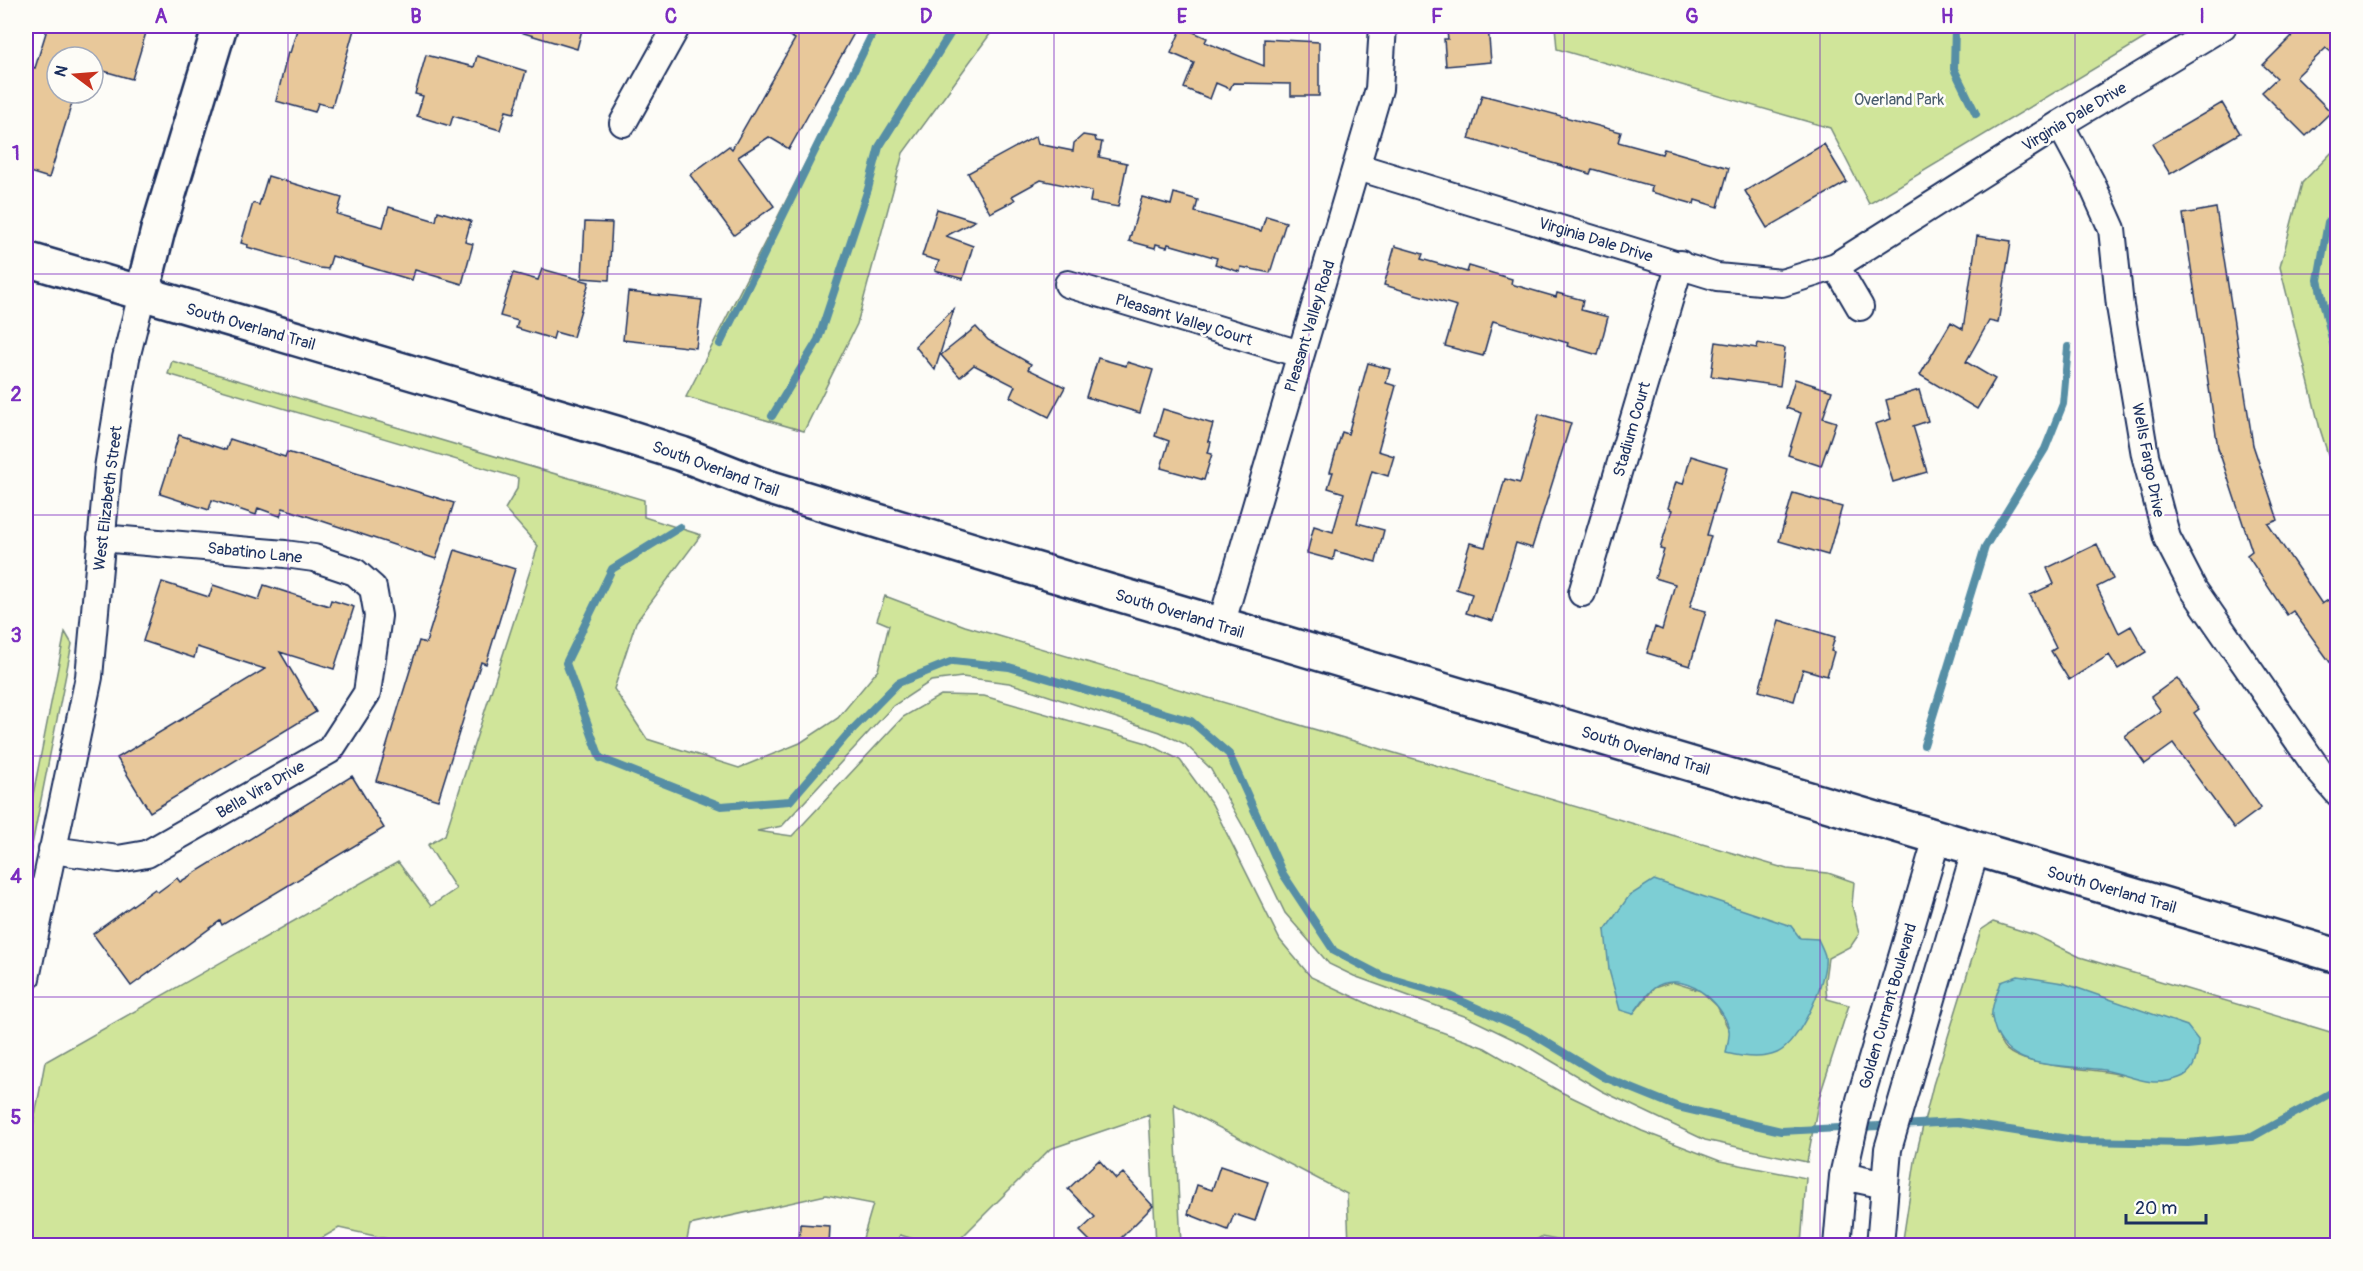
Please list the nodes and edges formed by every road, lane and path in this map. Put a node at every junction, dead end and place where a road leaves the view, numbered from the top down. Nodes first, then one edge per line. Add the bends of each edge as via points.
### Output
1 (220, 26) edge
2 (677, 26) edge
3 (1383, 26) edge
4 (2223, 26) edge
5 (623, 123) dead end
6 (2060, 124) junction
7 (1358, 167) junction
8 (26, 259) edge
9 (1680, 264) junction
10 (1836, 266) junction
11 (1068, 284) dead end
12 (142, 294) junction
13 (1860, 307) dead end
14 (1300, 354) junction
15 (101, 538) junction
16 (1582, 593) dead end
17 (378, 616) joint
18 (1221, 625) junction
19 (2337, 793) edge
20 (1937, 838) junction
21 (1976, 848) junction
22 (52, 849) junction
23 (2337, 956) edge
24 (26, 978) edge
25 (1843, 1176) junction
26 (1885, 1185) junction
27 (1837, 1245) edge
28 (1880, 1245) edge

1 - 12 main road, West Elizabeth Street
2 - 5 street
3 - 7 street, Pleasant Valley Road via 1379,89
4 - 6 street, Virginia Dale Drive
6 - 10 street, Virginia Dale Drive
6 - 19 street, Wells Fargo Drive via 2112,229 2120,306 2145,455 2167,538 2194,590
7 - 9 street, Virginia Dale Drive
7 - 14 street, Pleasant Valley Road
8 - 12 main road, South Overland Trail
9 - 10 street, Virginia Dale Drive via 1717,278 1782,283
9 - 16 street, Stadium Court
10 - 13 street
11 - 14 street, Pleasant Valley Court
12 - 15 street, West Elizabeth Street via 123,377
12 - 18 main road, South Overland Trail via 682,454 761,485
14 - 18 street, Pleasant Valley Road
15 - 17 street, Sabatino Lane via 314,558 356,572 373,588
15 - 22 street, West Elizabeth Street via 89,677
17 - 22 street, Bella Vira Drive via 367,693 330,750 147,854 118,859
18 - 20 main road, South Overland Trail
20 - 21 main road, South Overland Trail
20 - 25 street, Golden Currant Boulevard via 1860,1100
21 - 23 main road, South Overland Trail
21 - 26 street via 1899,1108 1888,1149
22 - 24 street, West Elizabeth Street
25 - 26 street
25 - 27 street, Golden Currant Boulevard
26 - 28 street

